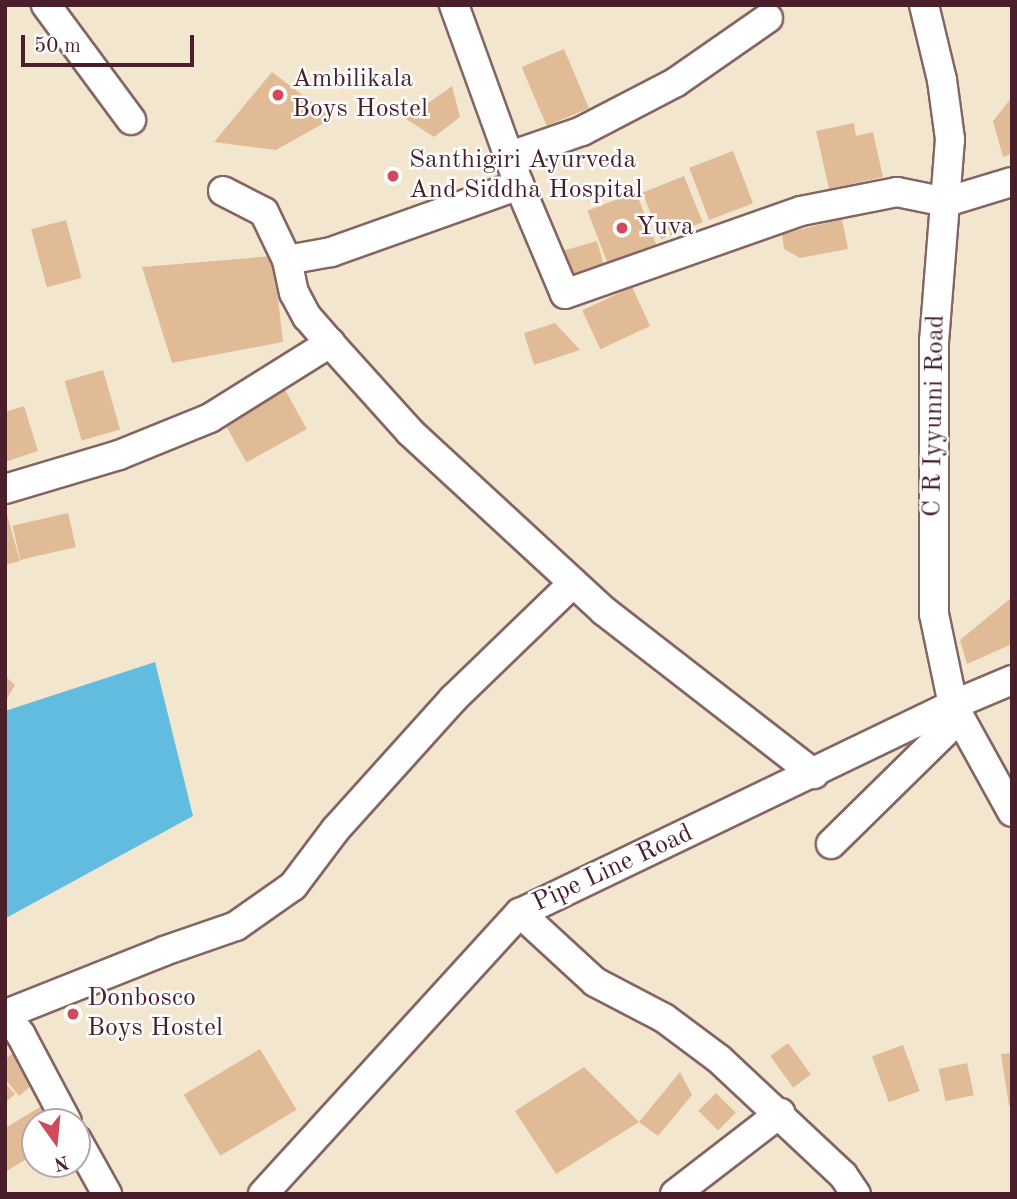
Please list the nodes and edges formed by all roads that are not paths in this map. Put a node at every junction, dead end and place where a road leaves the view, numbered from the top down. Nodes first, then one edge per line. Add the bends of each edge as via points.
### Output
1 (46, 5) edge
2 (454, 5) edge
3 (924, 5) edge
4 (768, 18) dead end
5 (131, 120) dead end
6 (510, 156) junction
7 (1012, 182) edge
8 (519, 185) junction
9 (223, 191) dead end
10 (946, 202) junction
11 (287, 260) junction
12 (330, 343) junction
13 (5, 489) edge
14 (573, 583) junction
15 (1012, 680) edge
16 (956, 711) junction
17 (814, 774) junction
18 (1012, 812) edge
19 (831, 844) dead end
20 (520, 913) junction
21 (9, 1028) edge
22 (58, 1108) edge
23 (780, 1113) junction
24 (91, 1165) edge
25 (107, 1194) edge
26 (263, 1194) edge
27 (675, 1194) edge
28 (856, 1194) edge

1 - 5 street
2 - 6 street
3 - 10 street, C R Iyyunni Road via 950,139
4 - 6 street via 676,82 582,131
6 - 8 street
7 - 10 street
8 - 10 street via 565,294 801,211 897,192
8 - 11 street via 342,248
9 - 11 street via 264,212
10 - 16 street, C R Iyyunni Road via 934,341 934,614
11 - 12 street via 294,293
12 - 13 street via 210,418 119,454
12 - 14 street via 410,432
14 - 17 street
14 - 21 street via 453,699 336,829 293,886 236,926 164,951
15 - 16 street, Pipe Line Road
16 - 17 street, Pipe Line Road
16 - 18 street, C R Iyyunni Road
16 - 19 street
17 - 20 street, Pipe Line Road
20 - 23 street via 595,982 664,1018
20 - 26 street, Pipe Line Road
21 - 22 street
23 - 27 street
23 - 28 street via 843,1175
24 - 25 street

